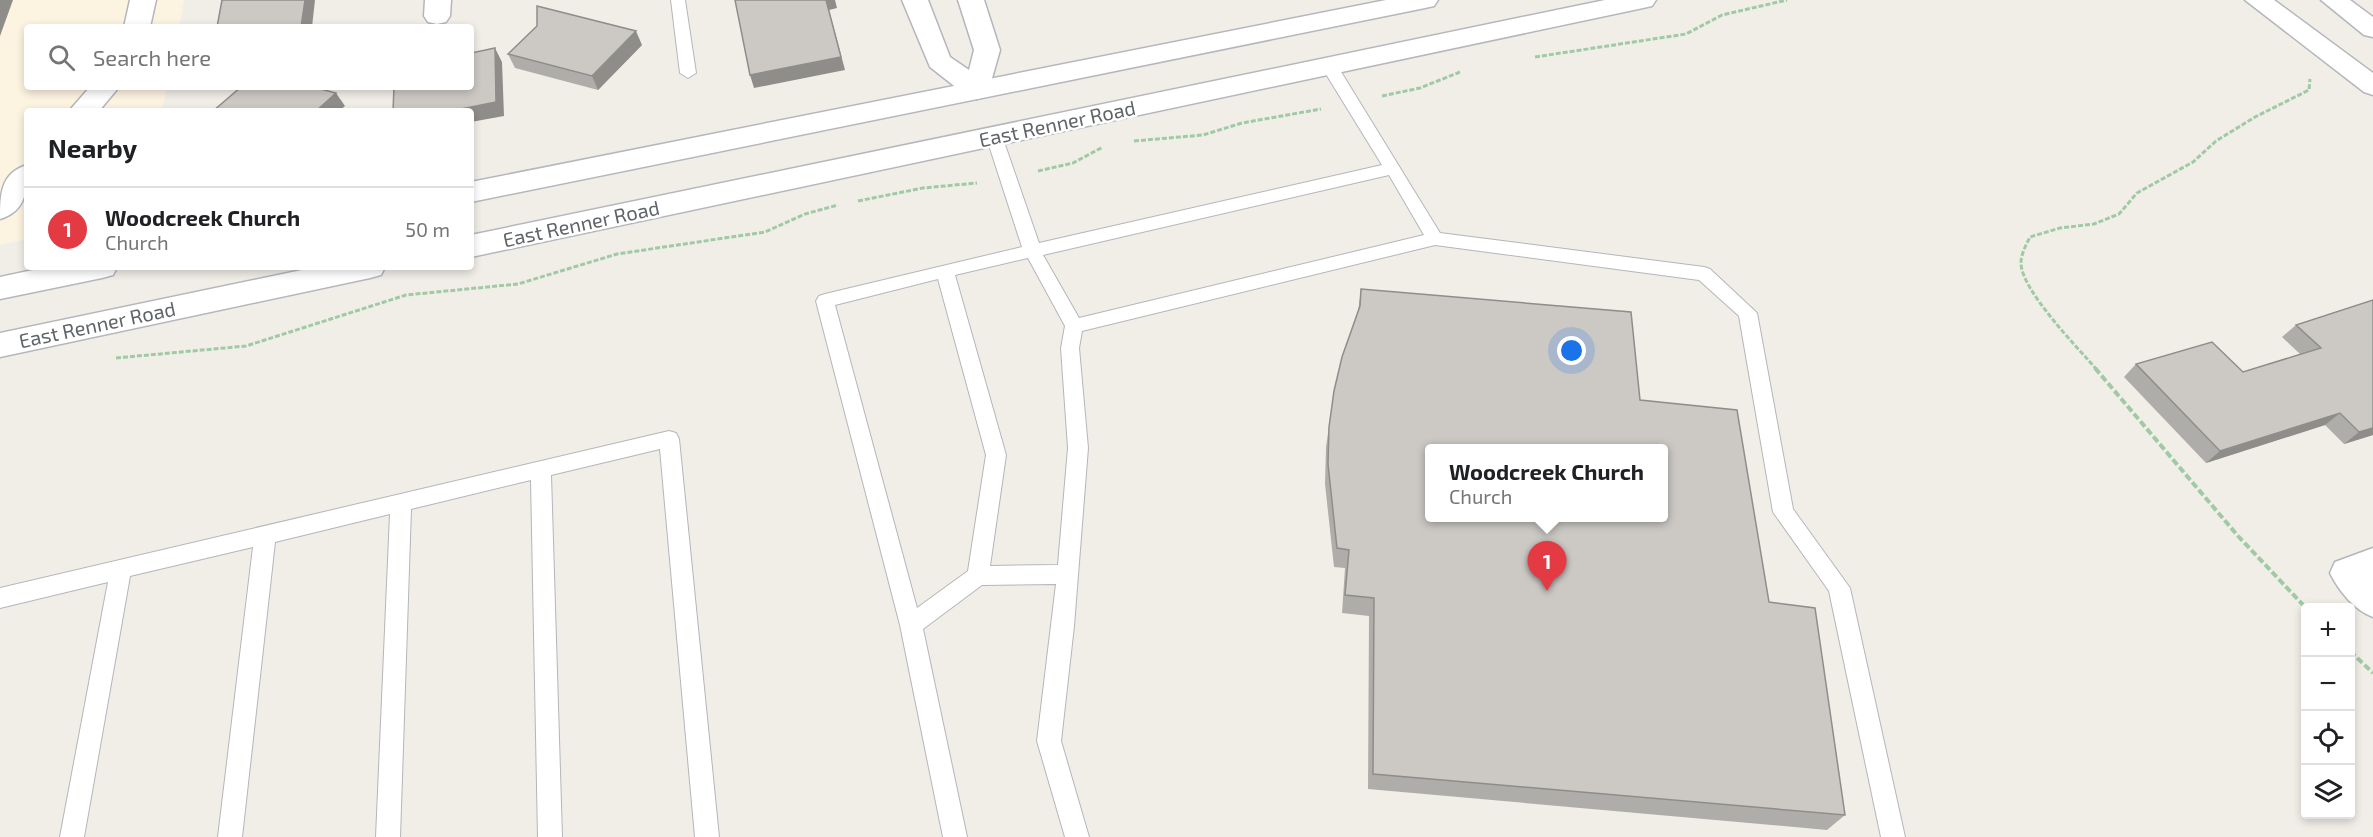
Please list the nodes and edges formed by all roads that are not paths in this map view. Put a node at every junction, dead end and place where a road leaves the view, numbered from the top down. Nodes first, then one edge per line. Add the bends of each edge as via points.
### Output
1 (142, 0) edge
2 (678, 0) edge
3 (915, 0) edge
4 (971, 0) edge
5 (1425, 0) edge
6 (1643, 0) edge
7 (2258, 0) edge
8 (2334, 0) edge
9 (138, 24) edge
10 (2373, 28) edge
11 (1329, 66) junction
12 (688, 73) dead end
13 (2373, 86) edge
14 (103, 90) edge
15 (977, 90) junction
16 (86, 108) edge
17 (994, 136) junction
18 (1393, 168) junction
19 (24, 179) edge
20 (474, 191) edge
21 (0, 209) edge
22 (1435, 239) junction
23 (474, 245) edge
24 (1033, 252) junction
25 (87, 270) edge
26 (356, 270) edge
27 (945, 271) junction
28 (0, 288) edge
29 (1074, 326) junction
30 (0, 345) edge
31 (541, 469) junction
32 (400, 503) junction
33 (265, 535) junction
34 (2361, 568) edge
35 (121, 570) junction
36 (1068, 574) junction
37 (978, 576) junction
38 (0, 598) edge
39 (2373, 601) edge
40 (911, 625) junction
41 (72, 837) edge
42 (230, 837) edge
43 (388, 837) edge
44 (550, 837) edge
45 (707, 837) edge
46 (954, 837) edge
47 (1077, 837) edge
48 (1893, 837) edge

1 - 9 main road
2 - 12 lane
3 - 15 main road via 939,61
4 - 15 main road via 987,50
5 - 15 main road
6 - 11 main road, East Renner Road
7 - 13 main road
8 - 10 main road
11 - 17 main road, East Renner Road
11 - 18 lane
14 - 16 main road
15 - 17 main road
15 - 20 main road
17 - 23 main road, East Renner Road
17 - 24 lane
18 - 22 lane
18 - 24 lane
19 - 21 main road
22 - 29 lane
22 - 48 lane via 1704,274 1748,313 1783,512 1839,588
24 - 27 lane
24 - 29 lane
25 - 28 main road
26 - 30 main road, East Renner Road
27 - 37 lane via 996,455
27 - 40 lane via 825,301
29 - 36 lane via 1070,348 1078,448
31 - 32 lane
31 - 44 lane
31 - 45 lane via 669,439
32 - 33 lane
32 - 43 lane
33 - 35 lane
33 - 42 lane
34 - 39 main road
35 - 38 lane
35 - 41 lane
36 - 37 lane
36 - 47 lane via 1049,741
37 - 40 lane
40 - 46 lane

